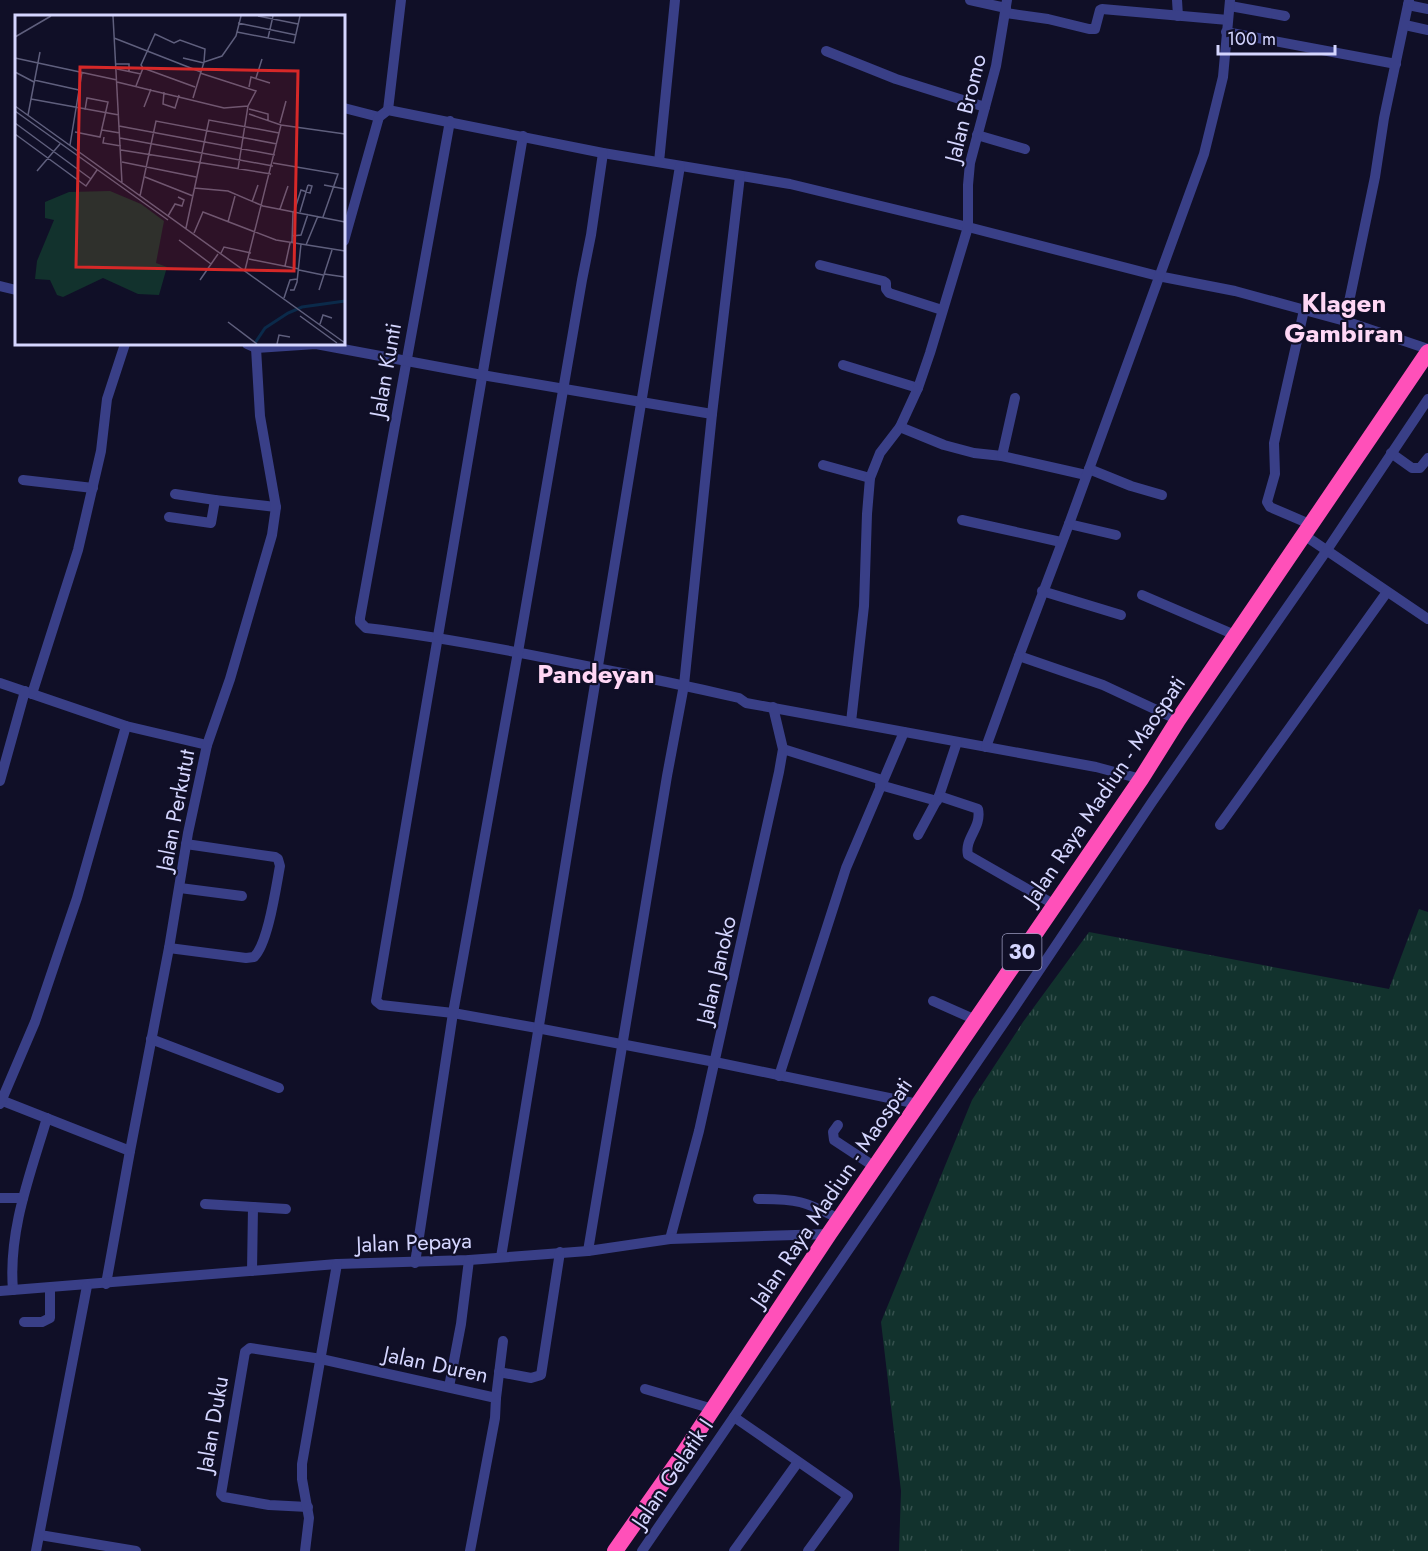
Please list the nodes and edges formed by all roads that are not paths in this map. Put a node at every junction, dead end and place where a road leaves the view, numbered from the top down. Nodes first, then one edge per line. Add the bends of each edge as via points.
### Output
1 (401, 0) edge
2 (675, 0) edge
3 (970, 0) edge
4 (1177, 0) edge
5 (1230, 3) edge
6 (1408, 3) edge
7 (1006, 7) edge
8 (1428, 9) edge
9 (1178, 16) junction
10 (1285, 16) dead end
11 (1228, 20) junction
12 (1405, 25) junction
13 (1428, 30) edge
14 (1226, 32) junction
15 (826, 51) dead end
16 (1396, 64) junction
17 (985, 107) junction
18 (345, 108) edge
19 (383, 113) junction
20 (450, 121) junction
21 (977, 135) junction
22 (523, 136) junction
23 (1025, 149) dead end
24 (603, 153) junction
25 (659, 162) junction
26 (680, 166) junction
27 (740, 176) junction
28 (349, 202) edge
29 (968, 227) junction
30 (345, 233) edge
31 (820, 265) dead end
32 (1158, 276) junction
33 (0, 286) edge
34 (15, 290) edge
35 (942, 310) junction
36 (1304, 310) junction
37 (1345, 321) junction
38 (125, 345) edge
39 (278, 345) edge
40 (321, 345) edge
41 (251, 346) edge
42 (1428, 350) edge
43 (407, 361) junction
44 (843, 365) dead end
45 (482, 375) junction
46 (563, 388) junction
47 (918, 388) junction
48 (1015, 398) dead end
49 (1428, 399) edge
50 (642, 402) junction
51 (712, 414) junction
52 (900, 427) junction
53 (1391, 453) junction
54 (1002, 456) junction
55 (1428, 458) edge
56 (824, 465) dead end
57 (1087, 472) junction
58 (870, 478) junction
59 (22, 480) dead end
60 (93, 488) junction
61 (175, 494) dead end
62 (1162, 495) dead end
63 (215, 500) junction
64 (276, 507) junction
65 (169, 517) dead end
66 (962, 520) dead end
67 (1069, 524) junction
68 (1308, 530) junction
69 (1116, 535) dead end
70 (1061, 542) junction
71 (1327, 550) junction
72 (1042, 591) junction
73 (1387, 592) junction
74 (1142, 595) dead end
75 (1121, 615) dead end
76 (1428, 619) edge
77 (1235, 635) junction
78 (439, 637) junction
79 (518, 652) junction
80 (1019, 656) junction
81 (597, 668) junction
82 (0, 683) edge
83 (684, 685) junction
84 (28, 692) junction
85 (773, 707) junction
86 (1178, 720) junction
87 (851, 722) junction
88 (126, 726) junction
89 (904, 732) junction
90 (957, 742) junction
91 (207, 745) junction
92 (986, 747) junction
93 (783, 749) junction
94 (1141, 779) junction
95 (0, 781) edge
96 (881, 782) junction
97 (938, 799) junction
98 (1220, 825) dead end
99 (918, 835) dead end
100 (186, 844) junction
101 (180, 888) junction
102 (242, 896) dead end
103 (1055, 905) junction
104 (169, 948) junction
105 (933, 1001) dead end
106 (453, 1013) junction
107 (976, 1020) junction
108 (537, 1028) junction
109 (151, 1039) junction
110 (623, 1044) junction
111 (715, 1062) junction
112 (779, 1076) junction
113 (279, 1088) dead end
114 (1, 1103) edge
115 (918, 1104) junction
116 (47, 1118) junction
117 (838, 1125) dead end
118 (130, 1151) junction
119 (875, 1167) junction
120 (0, 1198) edge
121 (23, 1198) junction
122 (759, 1199) dead end
123 (205, 1204) dead end
124 (254, 1207) junction
125 (286, 1209) dead end
126 (839, 1220) junction
127 (829, 1234) junction
128 (670, 1239) junction
129 (588, 1251) junction
130 (560, 1252) junction
131 (501, 1257) junction
132 (469, 1260) junction
133 (416, 1263) junction
134 (338, 1264) junction
135 (252, 1271) junction
136 (106, 1284) junction
137 (87, 1286) junction
138 (50, 1288) junction
139 (13, 1290) junction
140 (0, 1292) edge
141 (24, 1323) dead end
142 (502, 1341) dead end
143 (321, 1359) junction
144 (500, 1372) junction
145 (448, 1387) junction
146 (645, 1389) dead end
147 (496, 1398) junction
148 (713, 1408) junction
149 (734, 1416) junction
150 (798, 1462) junction
151 (308, 1507) junction
152 (39, 1535) junction
153 (36, 1551) edge
154 (136, 1551) edge
155 (305, 1551) edge
156 (470, 1551) edge
157 (615, 1551) edge
158 (642, 1551) edge
159 (734, 1551) edge
160 (808, 1551) edge

1 - 19 street
2 - 25 street
3 - 7 street
4 - 9 street
5 - 10 street
5 - 11 street
6 - 8 street
6 - 12 street
7 - 9 street via 1089,29 1095,29 1102,9
7 - 17 street, Jalan Bromo
9 - 11 street
11 - 14 street
12 - 13 street
12 - 16 street
14 - 16 street
14 - 32 street via 1223,77 1204,153
15 - 17 street via 896,79
16 - 37 street
17 - 21 street, Jalan Bromo
18 - 19 street
19 - 20 street
19 - 28 street via 362,180
20 - 22 street
20 - 43 street, Jalan Kunti
21 - 23 street
21 - 29 street, Jalan Bromo via 970,162
22 - 24 street
22 - 45 street
24 - 25 street
24 - 46 street
25 - 26 street
26 - 27 street
26 - 50 street
27 - 29 street via 790,184
27 - 51 street
28 - 30 street
29 - 32 street
29 - 35 street, Jalan Bromo
31 - 35 street via 883,281 889,293
32 - 36 street
32 - 57 street
33 - 34 street
35 - 47 street, Jalan Bromo
36 - 37 street
36 - 68 street via 1274,443 1275,474 1267,502
37 - 42 street
38 - 60 street via 107,399
39 - 41 street
40 - 43 street
41 - 64 street, Jalan Perkutut
42 - 68 highway, Jalan Raya Madiun - Maospati / 30
43 - 45 street
43 - 78 street, Jalan Kunti via 360,618 366,628
44 - 47 street
45 - 46 street
45 - 78 street
46 - 50 street
46 - 79 street
47 - 52 street, Jalan Bromo
48 - 54 street
49 - 53 street, Jalan Gelatik I
50 - 51 street
50 - 81 street
51 - 83 street
52 - 54 street via 944,445
52 - 58 street, Jalan Bromo via 880,453
53 - 55 street via 1412,468 1422,467
53 - 71 street, Jalan Gelatik I
54 - 57 street
56 - 58 street
57 - 62 street
57 - 67 street
58 - 87 street, Jalan Bromo via 864,606
59 - 60 street
60 - 84 street via 78,550
61 - 63 street
63 - 64 street
63 - 65 street via 211,523
64 - 91 street, Jalan Perkutut via 272,536
66 - 70 street
67 - 69 street
67 - 70 street
68 - 71 street
68 - 77 highway, Jalan Raya Madiun - Maospati / 30
70 - 72 street
71 - 73 street
71 - 149 street, Jalan Gelatik I
72 - 75 street
72 - 80 street
73 - 76 street
73 - 98 street
74 - 77 street
77 - 86 highway, Jalan Raya Madiun - Maospati / 30
78 - 79 street
78 - 106 street via 376,1001 387,1006
79 - 81 street
79 - 106 street
80 - 86 street via 1103,685
80 - 92 street
81 - 83 street
81 - 108 street
82 - 84 street
83 - 85 street
83 - 110 street
84 - 88 street
84 - 95 street
85 - 87 street
85 - 93 street, Jalan Janoko
86 - 94 highway, Jalan Raya Madiun - Maospati / 30
87 - 89 street
88 - 91 street
88 - 114 street via 77,898 35,1022
89 - 90 street
89 - 96 street
90 - 92 street
90 - 97 street
91 - 100 street, Jalan Perkutut
92 - 94 street
93 - 96 street
93 - 111 street, Jalan Janoko
94 - 103 highway, Jalan Raya Madiun - Maospati / 30
96 - 97 street
96 - 112 street via 846,868
97 - 99 street
97 - 103 street via 978,809 980,818 966,848 968,855
100 - 101 street, Jalan Perkutut
100 - 104 street via 275,857 280,866 265,934 254,957
101 - 102 street
101 - 104 street, Jalan Perkutut
103 - 107 highway, Jalan Raya Madiun - Maospati / 30
104 - 109 street, Jalan Perkutut
105 - 107 street
106 - 108 street
106 - 133 street
107 - 115 highway, Jalan Raya Madiun - Maospati / 30
108 - 110 street
108 - 131 street
109 - 113 street
109 - 118 street, Jalan Perkutut
110 - 111 street
110 - 129 street
111 - 112 street
111 - 128 street, Jalan Janoko
112 - 115 street
114 - 116 street
115 - 119 highway, Jalan Raya Madiun - Maospati / 30
116 - 118 street
116 - 121 street
117 - 119 street via 833,1132 834,1140
118 - 136 street, Jalan Perkutut
119 - 126 highway, Jalan Raya Madiun - Maospati / 30
120 - 121 street
121 - 139 street via 12,1248
122 - 126 street via 804,1202
123 - 124 street
124 - 125 street
124 - 135 street
126 - 127 highway, Jalan Raya Madiun - Maospati / 30
127 - 128 street, Jalan Pepaya
127 - 148 highway, Jalan Raya Madiun - Maospati / 30
128 - 129 street, Jalan Pepaya
129 - 130 street, Jalan Pepaya
130 - 131 street, Jalan Pepaya
130 - 144 street via 541,1375 531,1378
131 - 132 street, Jalan Pepaya
132 - 133 street, Jalan Pepaya
132 - 145 street
133 - 134 street, Jalan Pepaya
134 - 135 street, Jalan Pepaya
134 - 143 street
135 - 136 street, Jalan Pepaya
136 - 137 street, Jalan Pepaya
137 - 138 street, Jalan Pepaya
137 - 152 street
138 - 139 street, Jalan Pepaya
138 - 141 street via 50,1318
139 - 140 street, Jalan Pepaya
142 - 144 street
143 - 145 street, Jalan Duren
143 - 151 street via 301,1472
143 - 151 street, Jalan Duku via 247,1349 220,1489 224,1497
144 - 147 street
145 - 147 street, Jalan Duren
146 - 148 street
147 - 156 street, Jalan Duren
148 - 157 highway, Jalan Raya Madiun - Maospati / 30
149 - 150 street
149 - 158 street, Jalan Gelatik I
150 - 159 street
150 - 160 street via 848,1496
151 - 155 street
152 - 153 street
152 - 154 street

